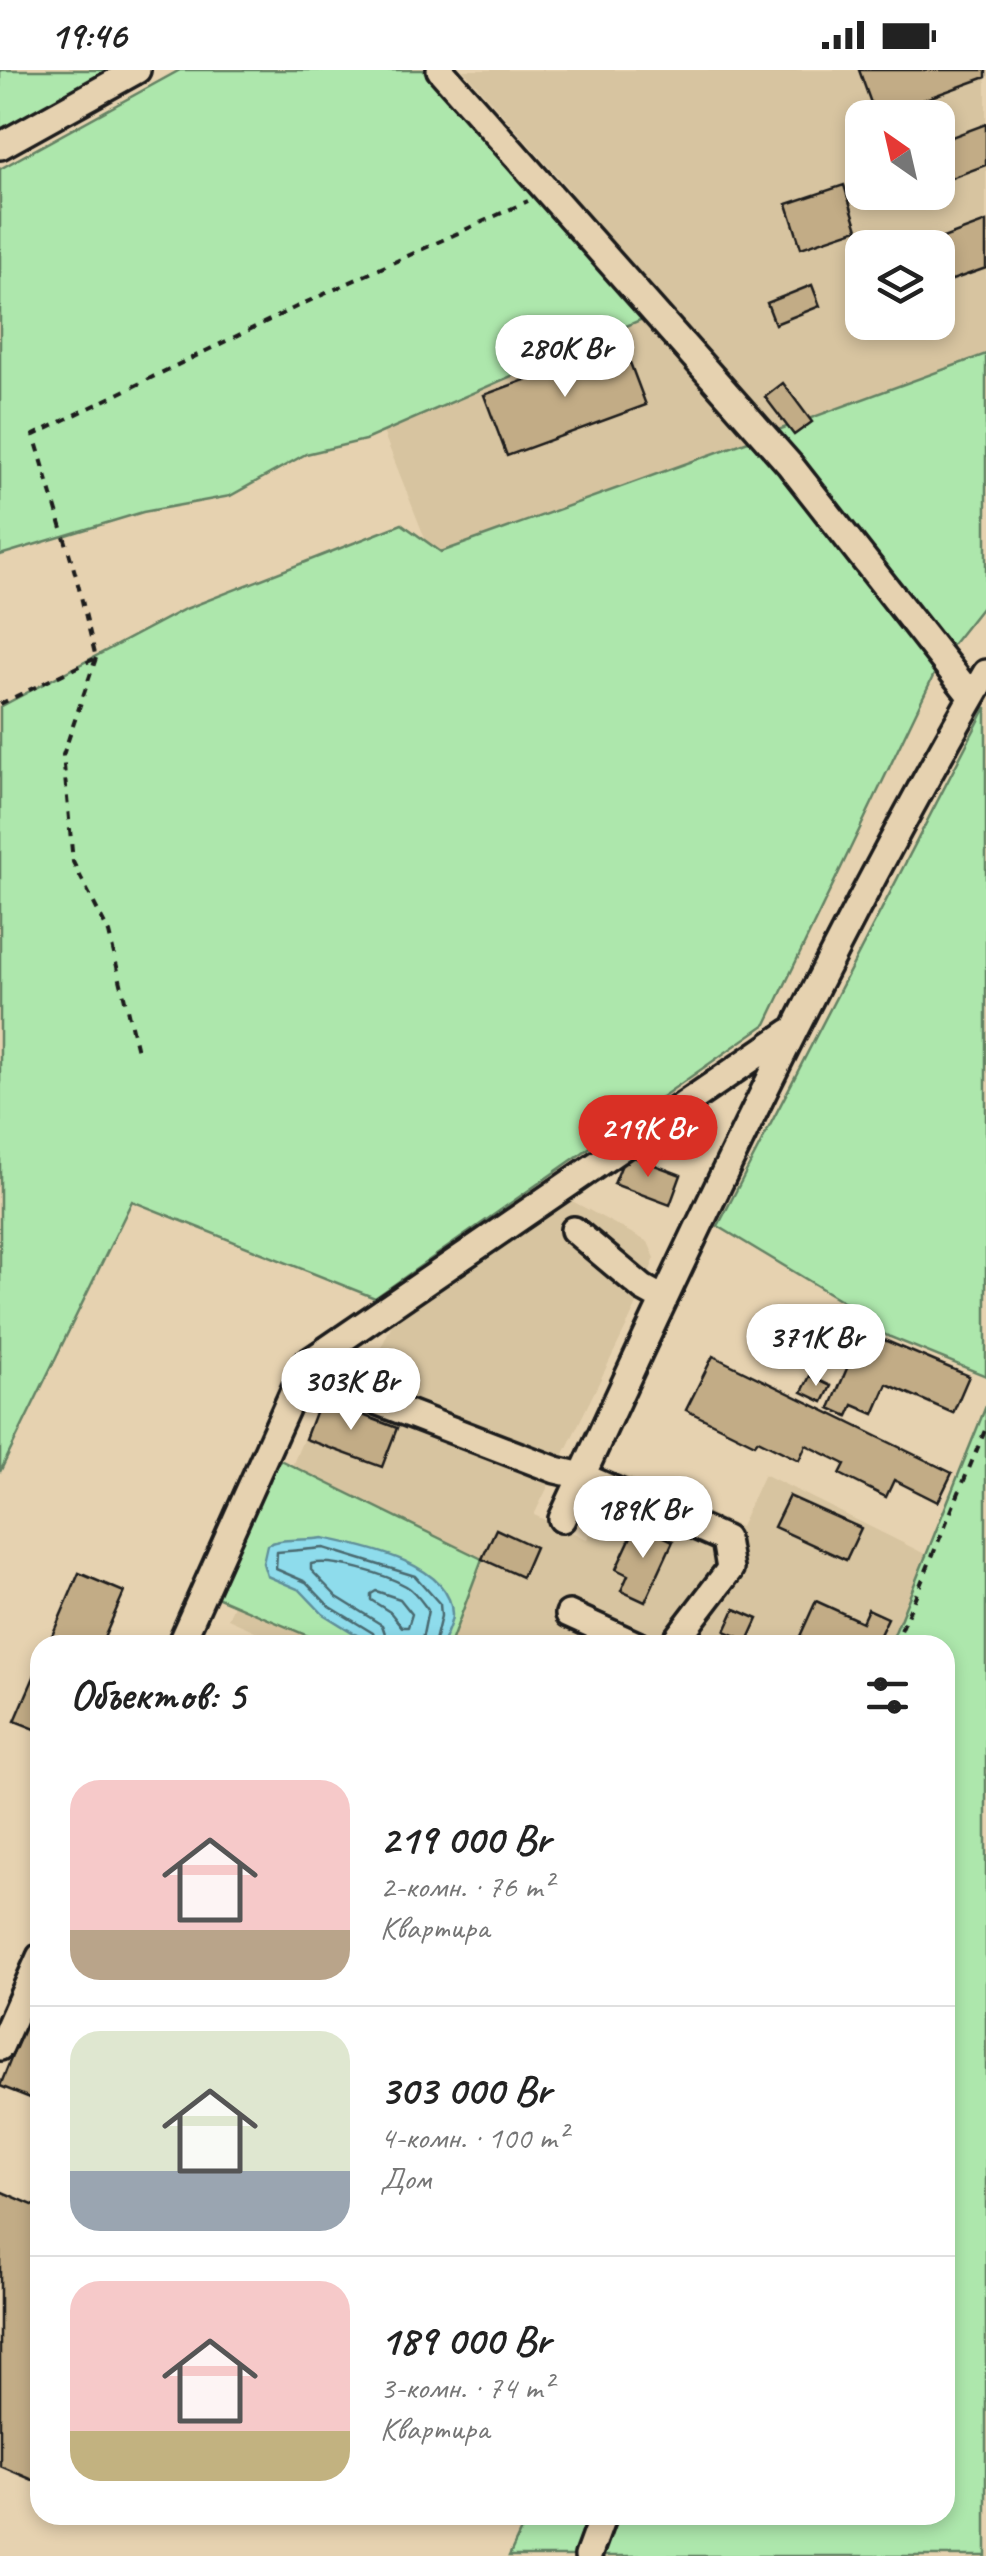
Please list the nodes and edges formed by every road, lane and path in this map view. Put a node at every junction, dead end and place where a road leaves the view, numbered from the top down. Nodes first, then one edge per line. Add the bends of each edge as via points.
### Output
1 (137, 70) edge
2 (440, 70) edge
3 (0, 146) edge
4 (548, 192) junction
5 (96, 658) junction
6 (986, 673) edge
7 (972, 698) junction
8 (0, 704) edge
9 (793, 1029) junction
10 (138, 1055) dead end
11 (574, 1230) dead end
12 (663, 1298) junction
13 (306, 1364) junction
14 (986, 1428) edge
15 (582, 1476) junction
16 (562, 1519) dead end
17 (570, 1614) dead end
18 (184, 1635) edge
19 (615, 1635) edge
20 (680, 1635) edge
21 (899, 1635) edge
22 (30, 1980) edge
23 (0, 2047) edge
24 (600, 2525) edge
25 (588, 2556) edge

1 - 3 street
2 - 4 street
4 - 5 path via 34,435
4 - 7 street via 790,465
5 - 8 path
5 - 10 path via 63,755 73,862 109,933
6 - 7 street
7 - 9 street
9 - 12 street
9 - 13 street
11 - 12 street
12 - 15 street
13 - 15 street via 358,1394
13 - 18 street
14 - 21 path
15 - 16 street
15 - 20 street via 725,1539 730,1569
17 - 19 street
22 - 23 street
24 - 25 street

